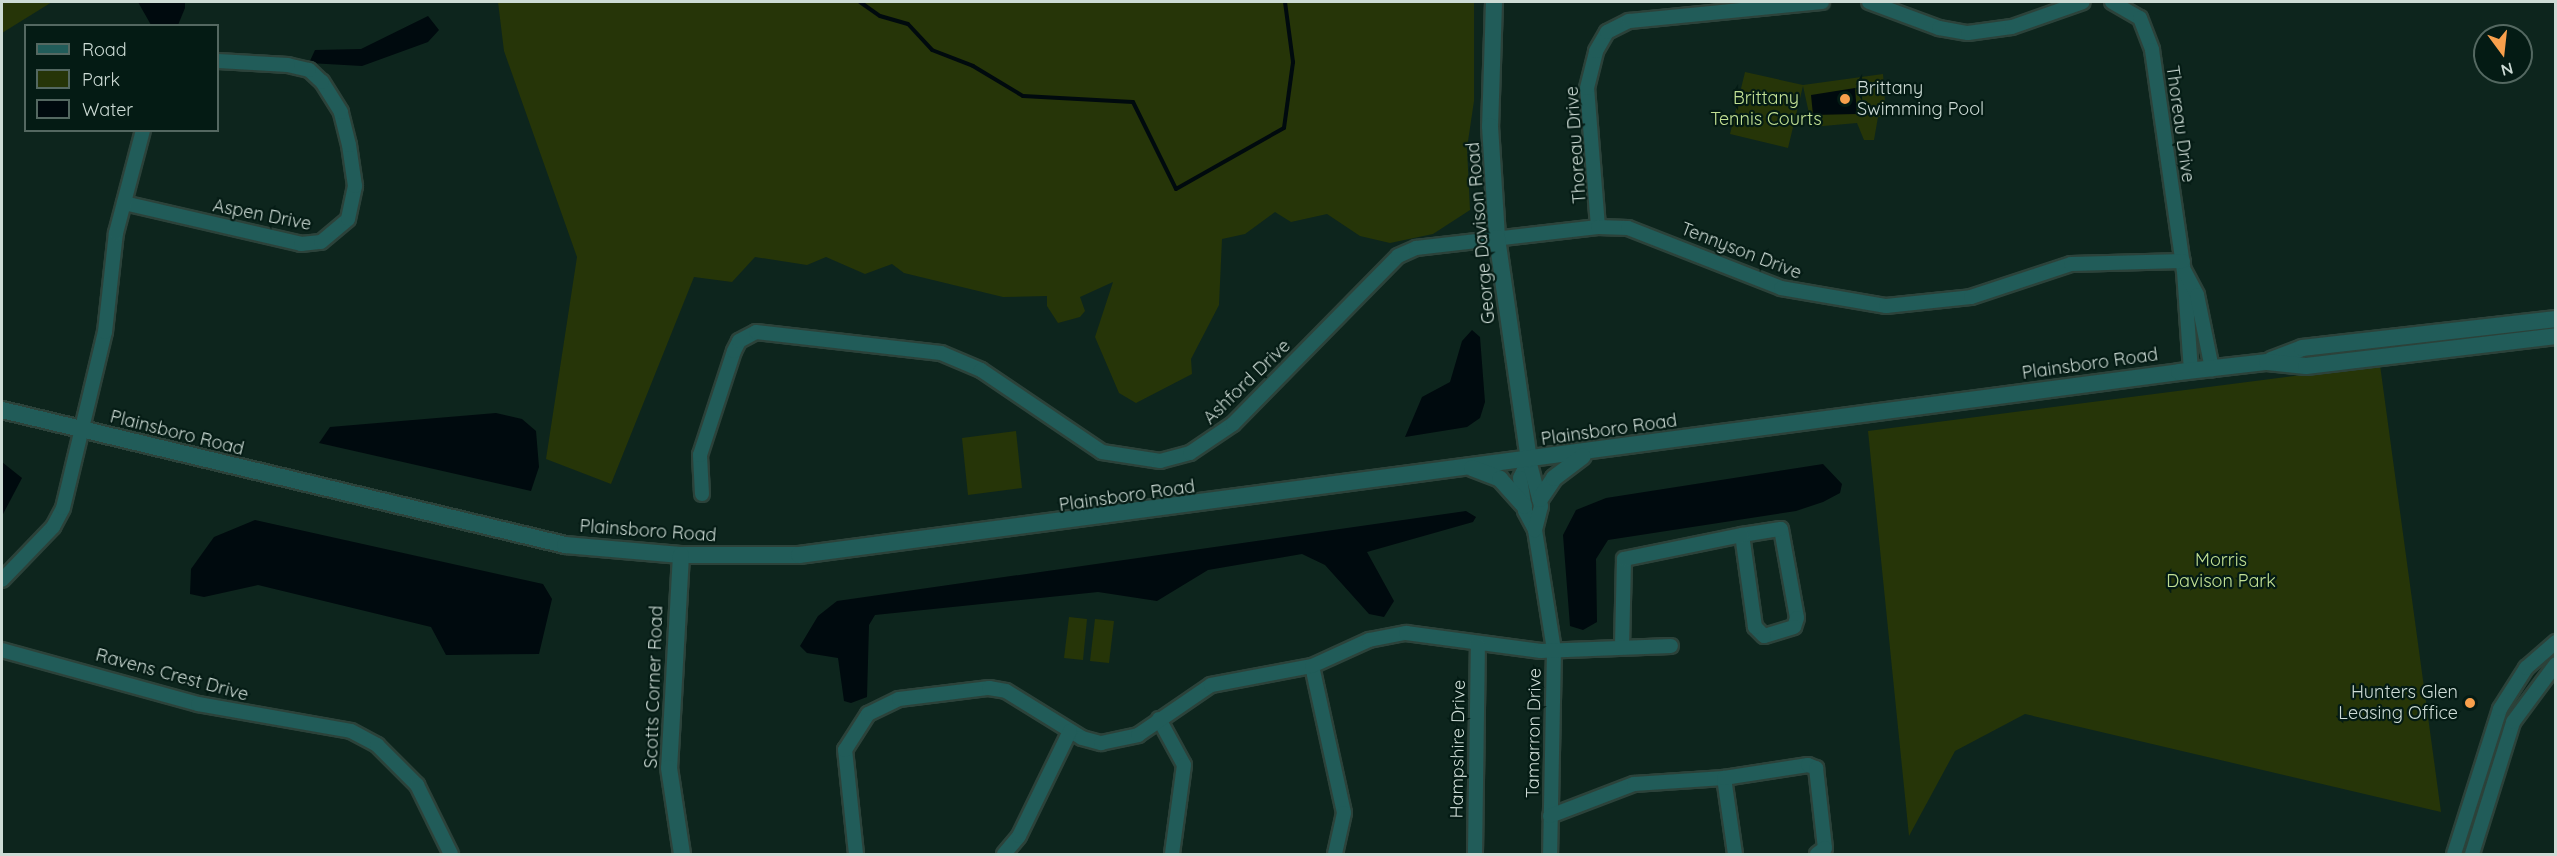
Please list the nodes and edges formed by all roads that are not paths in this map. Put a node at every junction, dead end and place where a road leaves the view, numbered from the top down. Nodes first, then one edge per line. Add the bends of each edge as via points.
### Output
1 (1494, 2) edge
2 (1822, 2) edge
3 (1869, 2) edge
4 (2083, 2) edge
5 (2112, 2) edge
6 (219, 61) edge
7 (142, 132) edge
8 (124, 203) junction
9 (1598, 227) junction
10 (1497, 238) junction
11 (2184, 266) junction
12 (2556, 319) edge
13 (2556, 336) edge
14 (2267, 362) junction
15 (2212, 369) junction
16 (2191, 371) junction
17 (2, 411) edge
18 (83, 430) junction
19 (1590, 453) junction
20 (1529, 460) junction
21 (1472, 468) junction
22 (702, 494) dead end
23 (1540, 499) junction
24 (1524, 506) junction
25 (1535, 530) junction
26 (1742, 535) junction
27 (681, 555) junction
28 (2, 580) edge
29 (2556, 642) edge
30 (1478, 645) junction
31 (1671, 646) dead end
32 (1622, 647) junction
33 (2, 650) edge
34 (1554, 650) junction
35 (2556, 664) edge
36 (1312, 666) junction
37 (1159, 719) junction
38 (1070, 731) junction
39 (1724, 778) junction
40 (1550, 816) junction
41 (451, 855) edge
42 (682, 855) edge
43 (856, 855) edge
44 (1004, 855) edge
45 (1172, 855) edge
46 (1335, 855) edge
47 (1474, 855) edge
48 (1550, 855) edge
49 (1736, 855) edge
50 (1817, 855) edge
51 (2454, 855) edge
52 (2472, 855) edge

1 - 10 street, George Davison Road via 1491,126
2 - 9 street, Thoreau Drive via 1629,21 1607,32 1596,51 1587,88
3 - 4 street via 1939,28 1988,33
5 - 11 street, Thoreau Drive via 2134,12 2148,36
6 - 8 street, Aspen Drive via 288,65 309,70 322,82 341,112 349,145 354,186 348,219 321,242 301,244
7 - 8 street
8 - 18 street via 105,332
9 - 10 street, Tennyson Drive
9 - 11 street, Tennyson Drive via 1646,233 1781,288 1886,306 1971,297 2071,264
10 - 20 street, George Davison Road
10 - 22 street, Ashford Drive via 1416,248 1398,256 1233,424 1190,453 1160,461 1102,452 963,360 873,342 765,331 739,341 700,455
11 - 15 street, Thoreau Drive via 2198,295
11 - 16 street, Thoreau Drive
12 - 14 street, Plainsboro Road via 2302,348
13 - 14 street, Plainsboro Road via 2306,366
14 - 15 street, Plainsboro Road
15 - 16 street, Plainsboro Road
16 - 19 street, Plainsboro Road
17 - 18 street, Plainsboro Road
18 - 27 street, Plainsboro Road via 512,535
18 - 28 street via 63,508 53,526
19 - 20 street, Plainsboro Road
19 - 23 street via 1571,463
20 - 21 street, Plainsboro Road
20 - 23 street, Tamarron Drive
20 - 24 street, Tamarron Drive via 1520,478
21 - 24 street via 1500,479
21 - 27 street, Plainsboro Road via 849,551
23 - 25 street, Tamarron Drive
24 - 25 street, Tamarron Drive
25 - 34 street, Tamarron Drive
26 - 26 street via 1781,530 1797,618 1781,634 1764,636 1755,627
26 - 32 street via 1624,559
27 - 42 street, Scotts Corner Road via 669,768
29 - 51 street via 2526,668 2500,709
30 - 34 street
30 - 36 street via 1406,633 1369,640
30 - 47 street, Hampshire Drive
31 - 32 street, Tamarron Drive
32 - 34 street, Tamarron Drive
33 - 41 street, Ravens Crest Drive via 198,704 351,731 377,745 417,785
34 - 40 street, Tamarron Drive
35 - 52 street via 2513,722
36 - 37 street via 1211,685
36 - 46 street via 1344,813
37 - 38 street via 1122,741 1101,743
37 - 45 street via 1184,765
38 - 43 street via 1023,699 989,688 882,704 856,728 845,750
38 - 44 street via 1019,836
39 - 40 street, Tamarron Drive via 1634,784
39 - 49 street
39 - 50 street, Tamarron Drive via 1808,765 1816,768 1825,848
40 - 48 street, Tamarron Drive

